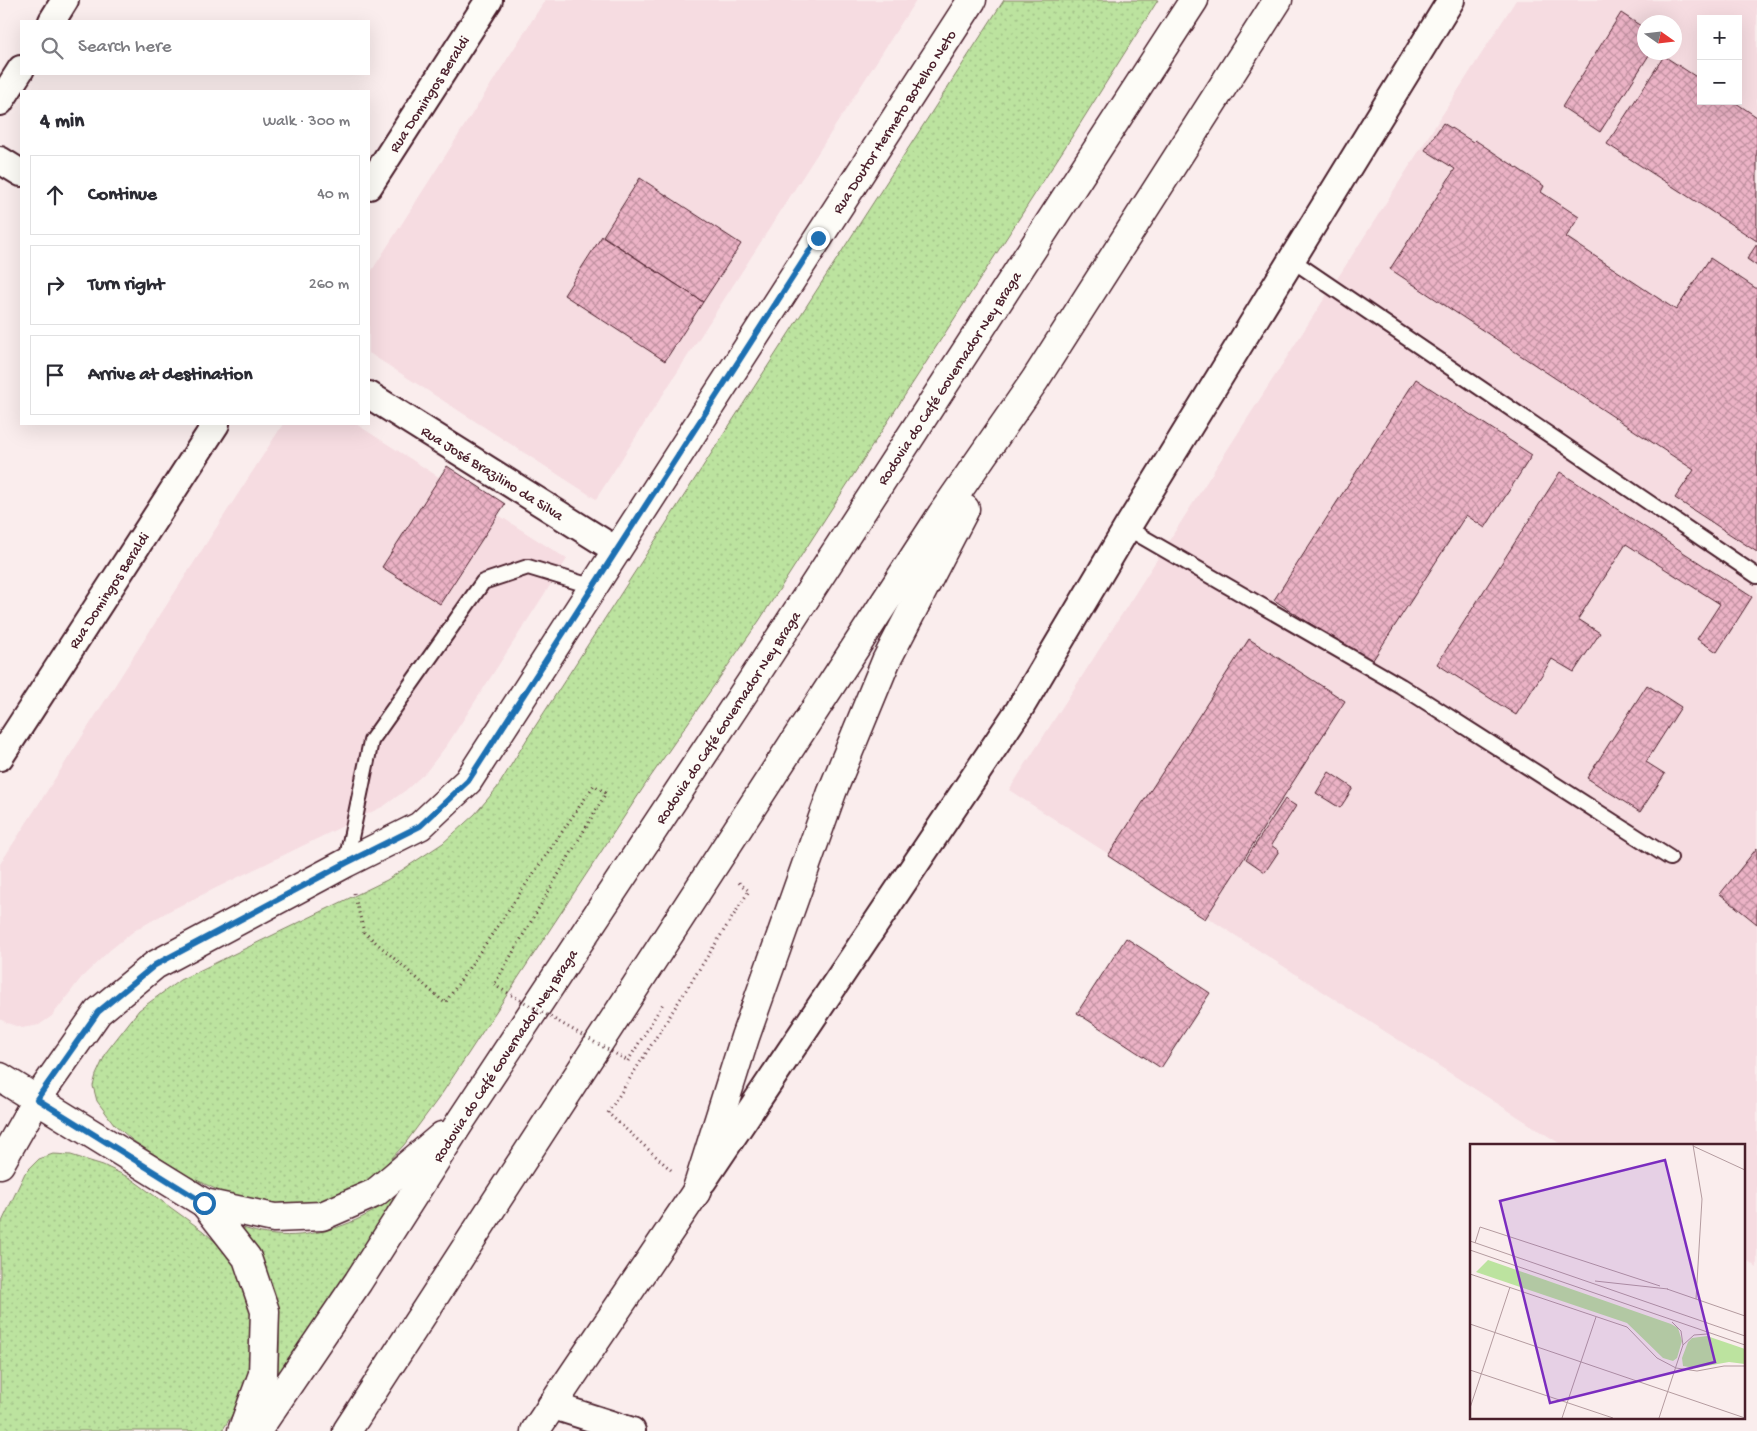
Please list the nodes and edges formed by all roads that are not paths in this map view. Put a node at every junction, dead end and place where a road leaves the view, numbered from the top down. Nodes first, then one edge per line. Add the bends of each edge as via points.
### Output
1 (65, 0) edge
2 (489, 0) edge
3 (972, 0) edge
4 (1194, 0) edge
5 (1278, 0) edge
6 (1451, 0) edge
7 (53, 20) edge
8 (20, 71) edge
9 (0, 102) edge
10 (0, 160) edge
11 (20, 172) edge
12 (370, 184) edge
13 (1292, 260) junction
14 (1035, 380) junction
15 (370, 396) edge
16 (215, 425) edge
17 (1128, 528) junction
18 (616, 550) junction
19 (1757, 576) edge
20 (594, 587) junction
21 (0, 757) edge
22 (1670, 858) dead end
23 (346, 863) junction
24 (0, 1077) edge
25 (37, 1099) junction
26 (462, 1119) junction
27 (0, 1164) edge
28 (696, 1192) junction
29 (204, 1203) junction
30 (551, 1405) junction
31 (242, 1431) edge
32 (258, 1431) edge
33 (347, 1431) edge
34 (535, 1431) edge
35 (632, 1431) edge

1 - 7 street
2 - 12 street, Rua Domingos Beraldi
3 - 18 main road, Rua Doutor Hermeto Botelho Neto
4 - 26 main road, Rodovia do Café Governador Ney Braga via 755,676
5 - 14 main road
6 - 13 street
8 - 9 street
10 - 11 street
13 - 17 street
13 - 19 lane
14 - 28 main road via 886,661 829,801 746,1037
14 - 33 main road via 942,514
15 - 18 street, Rua José Brazilino da Silva
16 - 21 street, Rua Domingos Beraldi
17 - 22 lane via 1401,686
17 - 28 street via 1019,710
18 - 20 main road, Rua Doutor Hermeto Botelho Neto
20 - 23 main road, Rua Doutor Hermeto Botelho Neto via 468,781 420,826
20 - 23 lane via 528,567 483,582 371,741
23 - 25 main road, Rua Doutor Hermeto Botelho Neto via 155,965 98,1012
24 - 25 main road
25 - 27 main road, Rua Doutor Hermeto Botelho Neto
25 - 29 main road
26 - 29 main road via 375,1193 322,1216 274,1218
26 - 32 main road, Rodovia do Café Governador Ney Braga
28 - 30 main road
29 - 31 main road via 247,1258 265,1311 262,1374
30 - 34 main road
30 - 35 street

